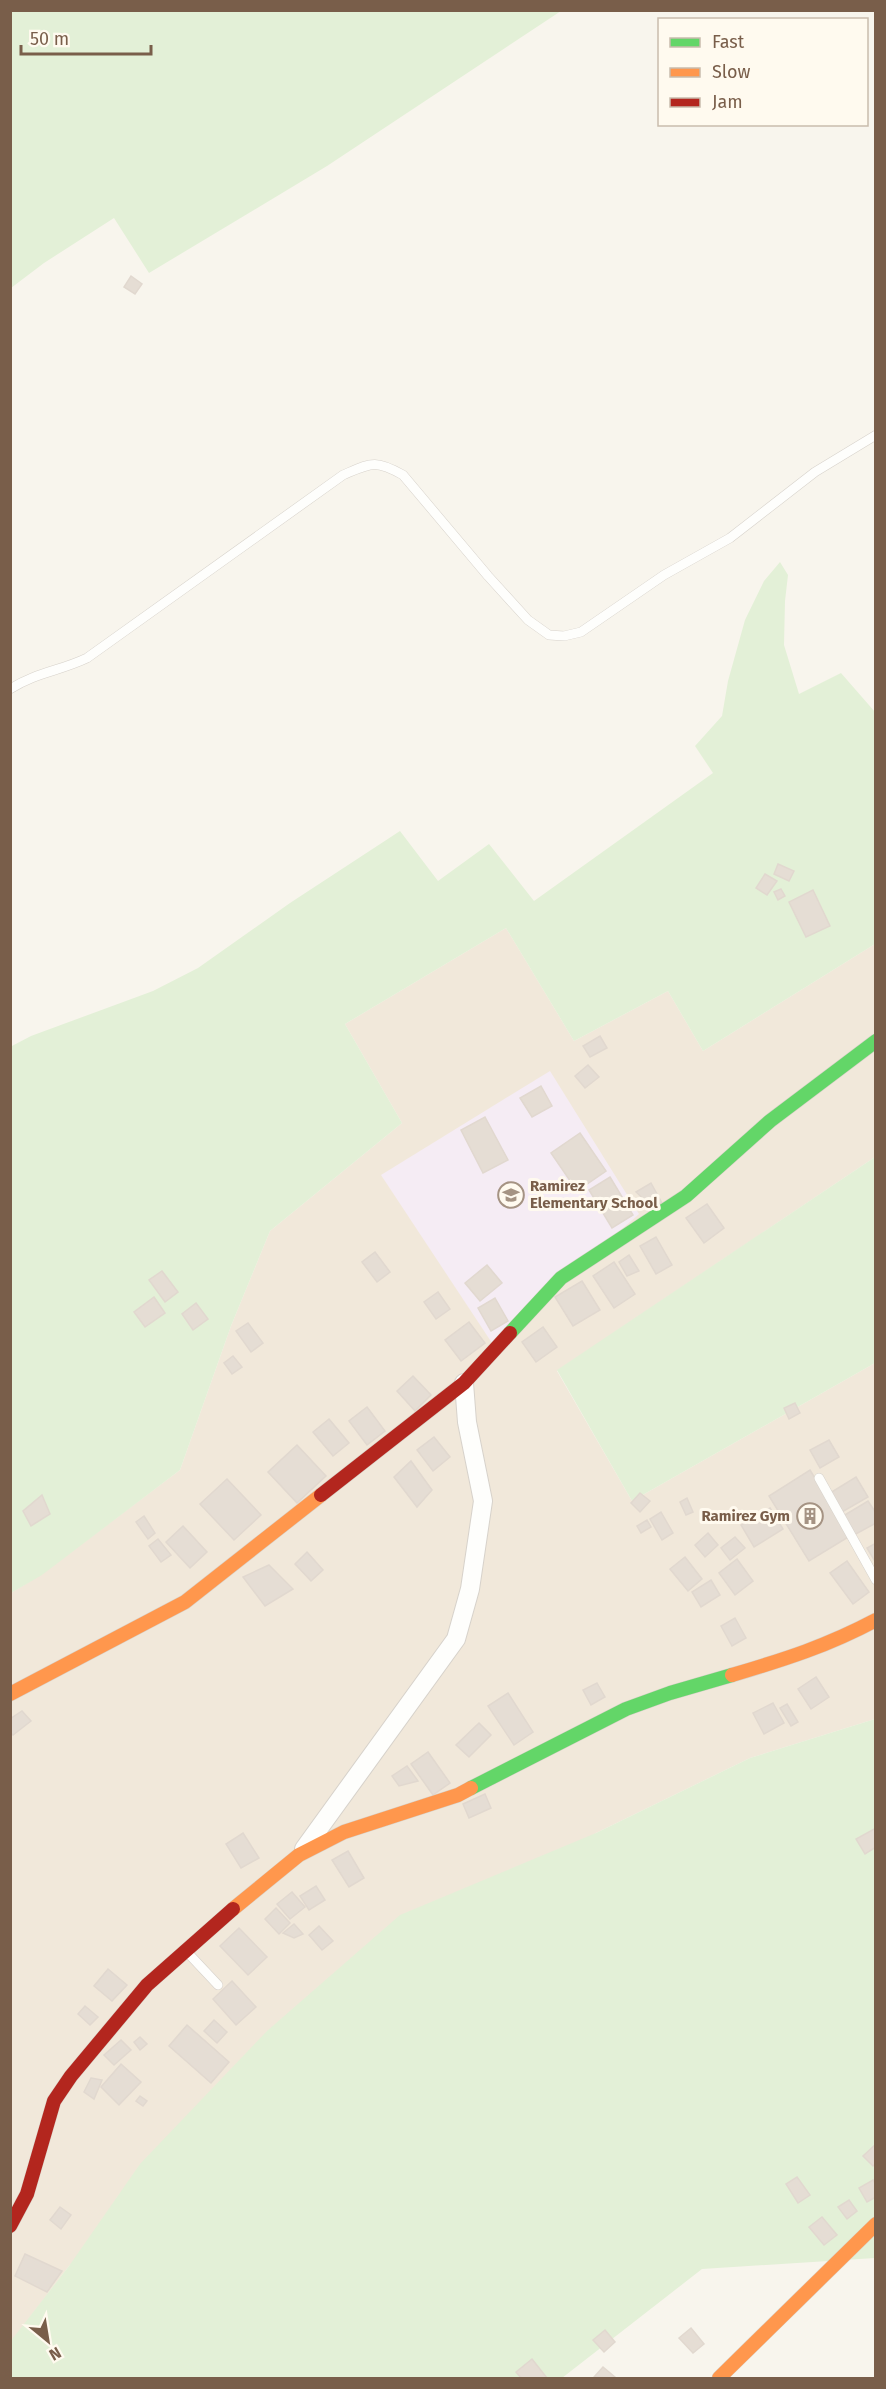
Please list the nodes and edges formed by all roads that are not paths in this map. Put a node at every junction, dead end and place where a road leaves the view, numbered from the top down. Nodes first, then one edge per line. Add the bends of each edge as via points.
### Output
1 (876, 435) edge
2 (10, 689) edge
3 (876, 1041) edge
4 (464, 1383) junction
5 (819, 1478) dead end
6 (876, 1580) edge
7 (876, 1620) edge
8 (10, 1695) edge
9 (299, 1855) junction
10 (185, 1950) junction
11 (218, 1985) dead end
12 (876, 2224) edge
13 (10, 2226) edge
14 (719, 2379) edge

1 - 2 lane via 814,472 730,538 664,574 581,632 564,636 549,635 528,620 403,475 386,465 369,464 344,475 87,658 28,678
3 - 4 street via 770,1121 686,1196 561,1278
4 - 8 street via 185,1602
4 - 9 street via 467,1422 483,1501 470,1589 456,1639
5 - 6 lane
7 - 9 street via 800,1655 626,1709 458,1795 344,1832
9 - 10 street
10 - 11 lane
10 - 13 street via 147,1985 54,2101 27,2194
12 - 14 street

